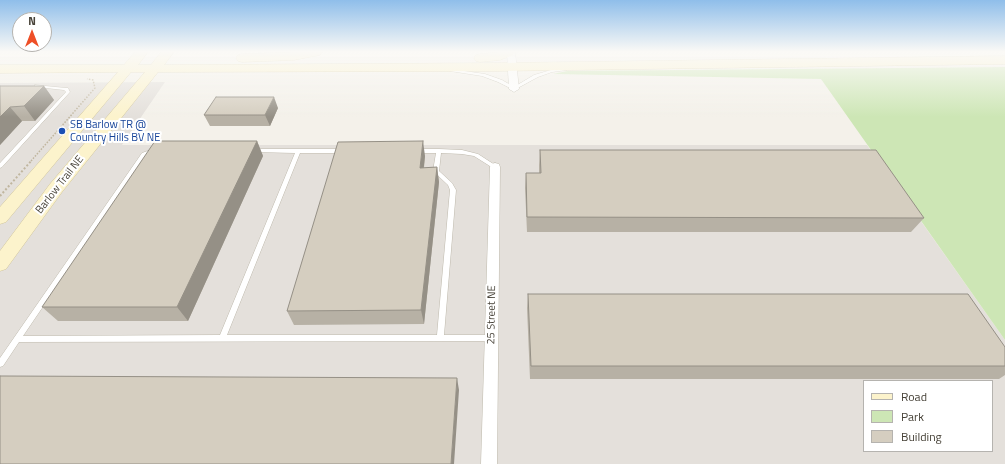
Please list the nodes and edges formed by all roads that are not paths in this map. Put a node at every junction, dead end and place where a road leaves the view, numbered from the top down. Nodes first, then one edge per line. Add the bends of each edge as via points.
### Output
1 (90, 74) edge
2 (133, 74) edge
3 (137, 74) edge
4 (140, 74) edge
5 (180, 74) edge
6 (474, 74) edge
7 (513, 74) edge
8 (544, 74) edge
9 (31, 86) edge
10 (514, 89) junction
11 (93, 110) junction
12 (115, 117) junction
13 (94, 142) junction
14 (165, 150) edge
15 (245, 151) edge
16 (298, 151) junction
17 (353, 151) edge
18 (408, 151) edge
19 (439, 151) junction
20 (1, 163) edge
21 (495, 167) joint
22 (2, 207) edge
23 (0, 264) edge
24 (222, 338) junction
25 (440, 338) junction
26 (492, 338) junction
27 (18, 339) junction
28 (0, 364) edge
29 (489, 464) edge

1 - 11 main road via 101,77 106,86
2 - 11 main road, Barlow Trail NE
3 - 13 main road via 100,119
4 - 12 main road, Barlow Trail NE
5 - 12 main road via 163,79 131,110
6 - 10 lane via 500,81
7 - 10 street
8 - 10 lane
9 - 20 lane via 66,89 68,92
11 - 22 main road, Barlow Trail NE
12 - 13 main road, Barlow Trail NE
13 - 23 main road, Barlow Trail NE via 56,188
14 - 27 lane via 144,154
15 - 16 lane
16 - 17 lane
16 - 24 lane
18 - 19 lane
19 - 21 lane via 476,155
19 - 25 lane via 436,171 453,190
21 - 26 street, 25 Street NE
24 - 25 lane
24 - 27 lane
25 - 26 lane
26 - 29 street, 25 Street NE
27 - 28 lane

